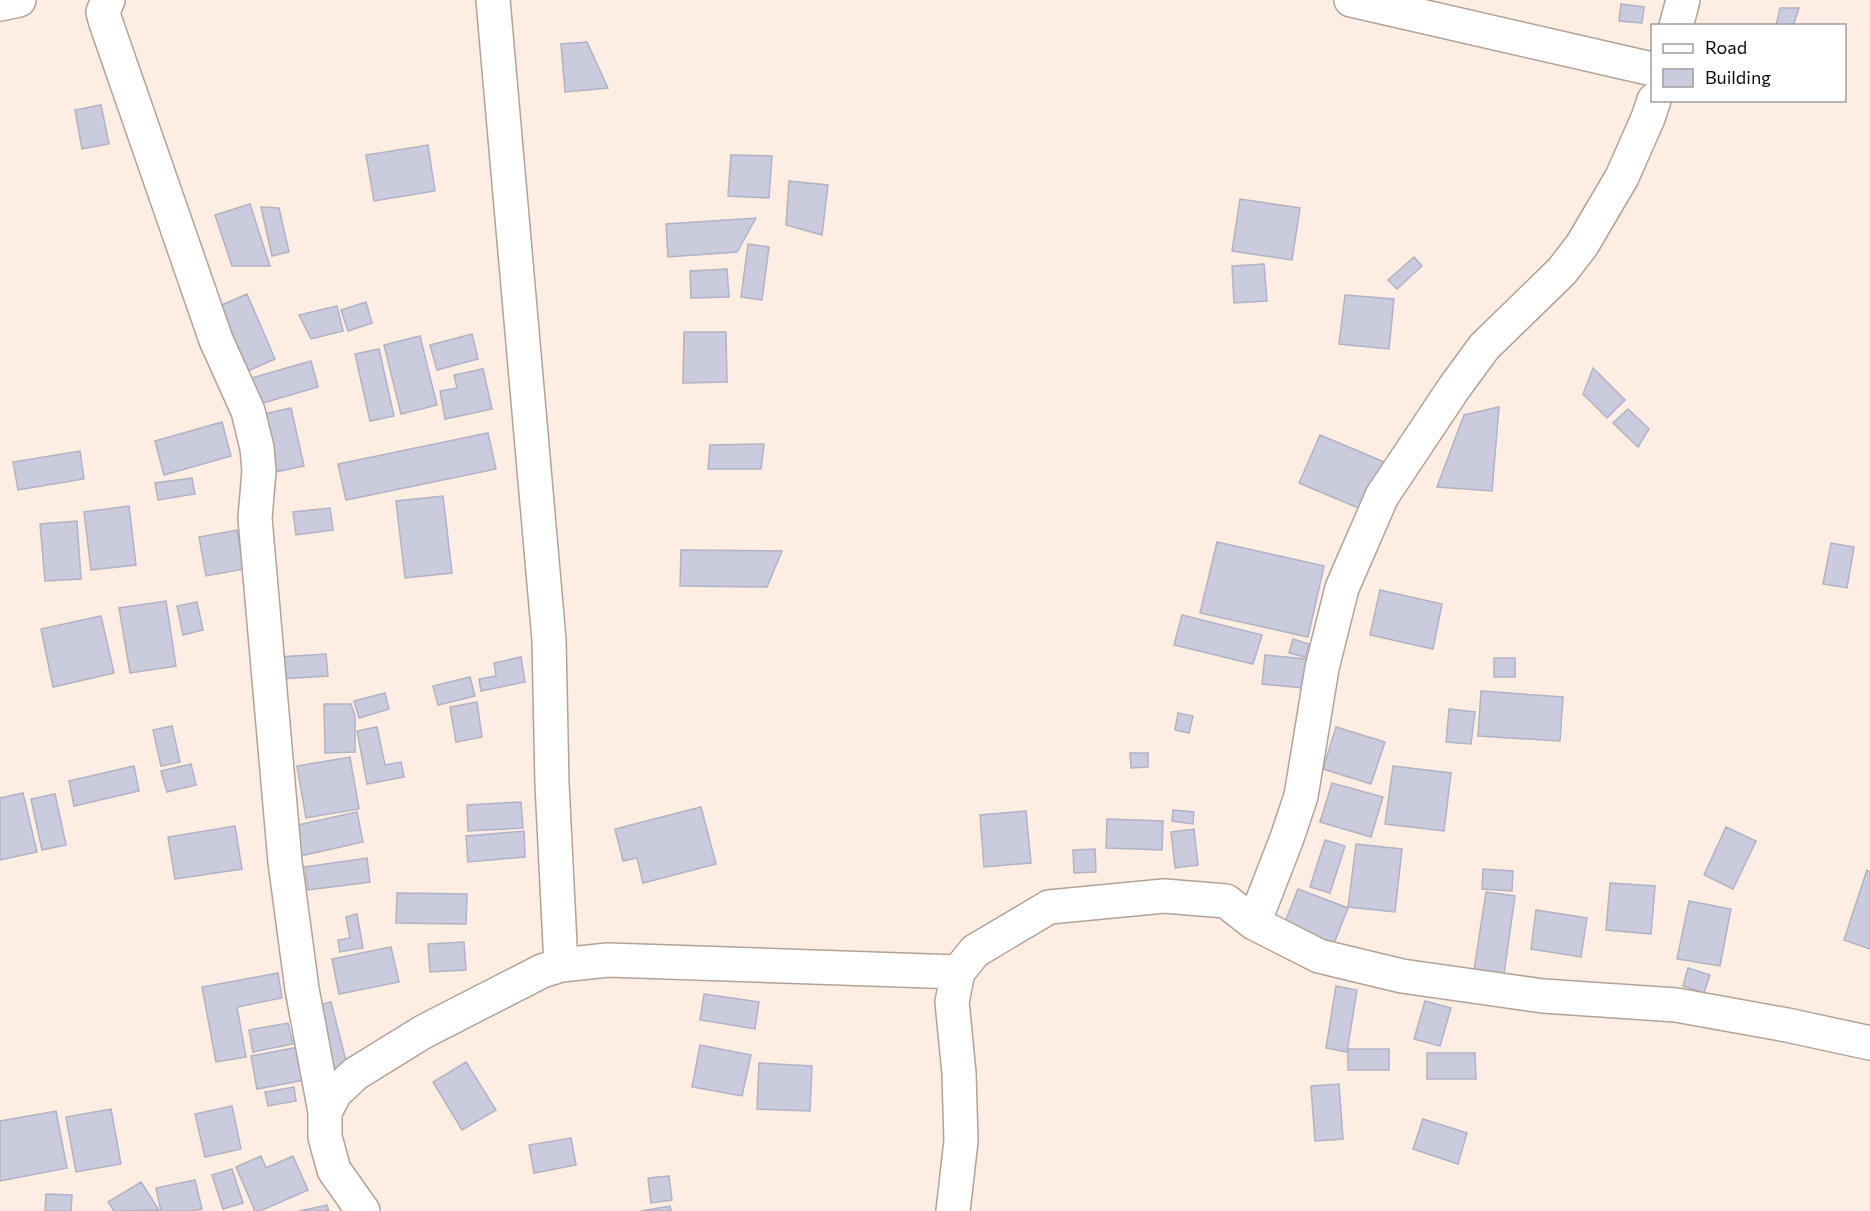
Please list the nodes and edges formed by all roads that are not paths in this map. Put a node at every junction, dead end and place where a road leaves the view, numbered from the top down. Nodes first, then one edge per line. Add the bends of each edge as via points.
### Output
1 (19, 0) edge
2 (108, 0) edge
3 (493, 0) edge
4 (1352, 0) edge
5 (1683, 0) edge
6 (0, 4) edge
7 (1677, 24) edge
8 (1651, 69) edge
9 (1652, 102) edge
10 (1254, 923) junction
11 (561, 965) junction
12 (958, 972) junction
13 (1870, 1043) edge
14 (325, 1112) junction
15 (363, 1211) edge
16 (953, 1211) edge

1 - 6 street
2 - 14 street via 103,12 105,20 216,340 248,411 257,448 255,518 285,862 302,989
3 - 11 street via 549,640
4 - 8 street
5 - 7 street
9 - 10 street via 1622,177 1582,245 1562,271 1484,347 1382,496 1342,588 1322,668 1301,796
10 - 12 street via 1226,901 1164,896 1048,907 975,951
10 - 13 street via 1319,956 1402,976 1543,996 1676,1005
11 - 12 street via 608,960
11 - 14 street via 423,1032 355,1074 335,1093
12 - 16 street via 952,1002 961,1141
14 - 15 street via 325,1137 334,1170

